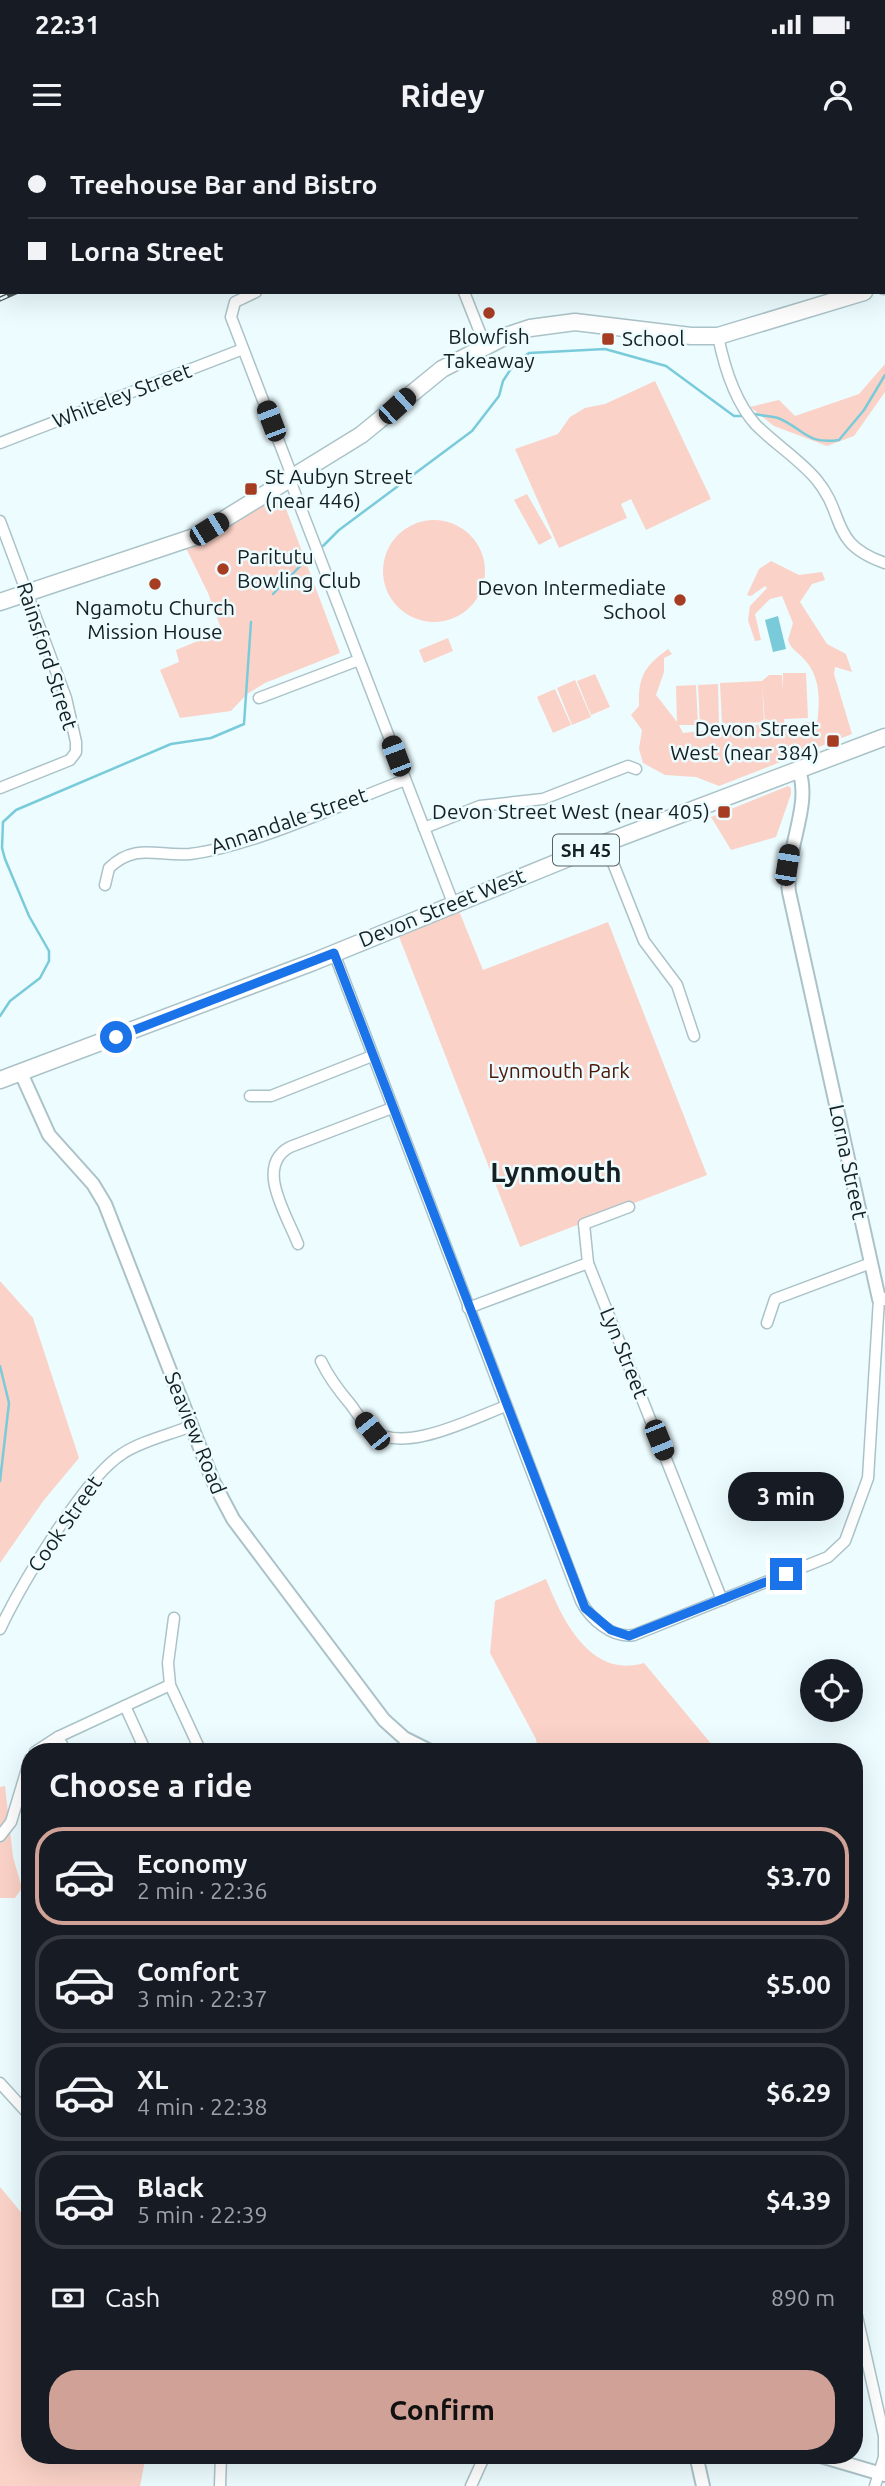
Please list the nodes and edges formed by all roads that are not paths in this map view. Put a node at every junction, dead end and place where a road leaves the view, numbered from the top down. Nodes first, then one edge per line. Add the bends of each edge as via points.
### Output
1 (252, 294) edge
2 (465, 294) edge
3 (837, 296) edge
4 (718, 336) junction
5 (485, 345) junction
6 (243, 349) junction
7 (0, 443) edge
8 (291, 478) junction
9 (0, 521) edge
10 (885, 563) edge
11 (27, 593) junction
12 (0, 601) edge
13 (359, 660) junction
14 (259, 698) dead end
15 (885, 737) edge
16 (636, 769) dead end
17 (799, 771) junction
18 (405, 780) junction
19 (0, 788) edge
20 (424, 828) junction
21 (605, 843) junction
22 (105, 884) dead end
23 (453, 903) junction
24 (334, 953) junction
25 (694, 1036) dead end
26 (372, 1056) junction
27 (21, 1073) junction
28 (0, 1080) edge
29 (250, 1096) dead end
30 (392, 1108) junction
31 (629, 1207) dead end
32 (298, 1244) dead end
33 (588, 1263) junction
34 (871, 1264) junction
35 (882, 1299) edge
36 (468, 1308) junction
37 (767, 1324) dead end
38 (321, 1361) dead end
39 (506, 1406) junction
40 (191, 1426) junction
41 (723, 1600) junction
42 (174, 1618) dead end
43 (0, 1629) edge
44 (170, 1685) junction
45 (125, 1706) junction
46 (58, 1737) junction
47 (49, 1743) edge
48 (61, 1743) edge
49 (142, 1743) edge
50 (197, 1743) edge
51 (414, 1743) edge
52 (21, 1787) edge
53 (0, 1836) edge
54 (0, 2083) edge
55 (21, 2106) edge
56 (863, 2343) edge
57 (221, 2464) edge
58 (481, 2464) edge
59 (698, 2464) edge
60 (842, 2464) edge
61 (880, 2478) edge
62 (220, 2486) edge
63 (471, 2486) edge
64 (703, 2486) edge

1 - 6 street via 231,307
2 - 5 street
3 - 4 main road
4 - 5 main road via 564,323 530,328
4 - 10 street via 746,413 816,479 848,542 861,554
5 - 8 main road via 442,369 371,428
6 - 7 street, Whiteley Street
6 - 8 street
8 - 11 main road via 197,536
8 - 13 street
9 - 11 street, Rainsford Street
11 - 12 main road
11 - 19 street, Rainsford Street via 66,698 76,752 63,764
13 - 14 street
13 - 18 street
15 - 17 main road, Devon Street West / SH 45
16 - 20 street via 628,766 543,799 480,806
17 - 21 main road, Devon Street West / SH 45
17 - 34 street, Lorna Street via 802,792 787,865 789,892
18 - 20 street
18 - 22 street, Annandale Street via 247,840 190,854 132,852 109,868
20 - 23 street
21 - 23 main road, Devon Street West / SH 45
21 - 25 street via 644,941 677,985
23 - 24 main road, Devon Street West / SH 45
24 - 26 street, Lorna Street
24 - 27 main road, Devon Street West / SH 45
26 - 29 street via 271,1096
26 - 30 street, Lorna Street
27 - 28 main road, Devon Street West / SH 45
27 - 40 street, Seaview Road via 49,1135 100,1192
30 - 32 street via 290,1147 276,1158 273,1180
30 - 36 street, Lorna Street
31 - 33 street, Lyn Street via 583,1224
33 - 36 street
33 - 41 street, Lyn Street
34 - 35 street, Lorna Street
34 - 37 street via 775,1299
35 - 41 street, Lorna Street via 868,1478 845,1541 828,1557
36 - 39 street, Lorna Street
38 - 39 street via 329,1378 372,1431 389,1438 426,1436
39 - 41 street, Lorna Street via 589,1614 616,1633 629,1636
40 - 43 street, Cook Street via 124,1452 98,1475 26,1581
40 - 51 street, Seaview Road via 213,1481 241,1530 384,1720
42 - 44 street
44 - 45 street
44 - 50 street
45 - 46 street
45 - 49 street
46 - 47 street
46 - 48 street
52 - 53 street via 10,1822
54 - 55 street
56 - 61 street via 884,2436
57 - 62 street
58 - 63 street
59 - 64 street
60 - 61 street

